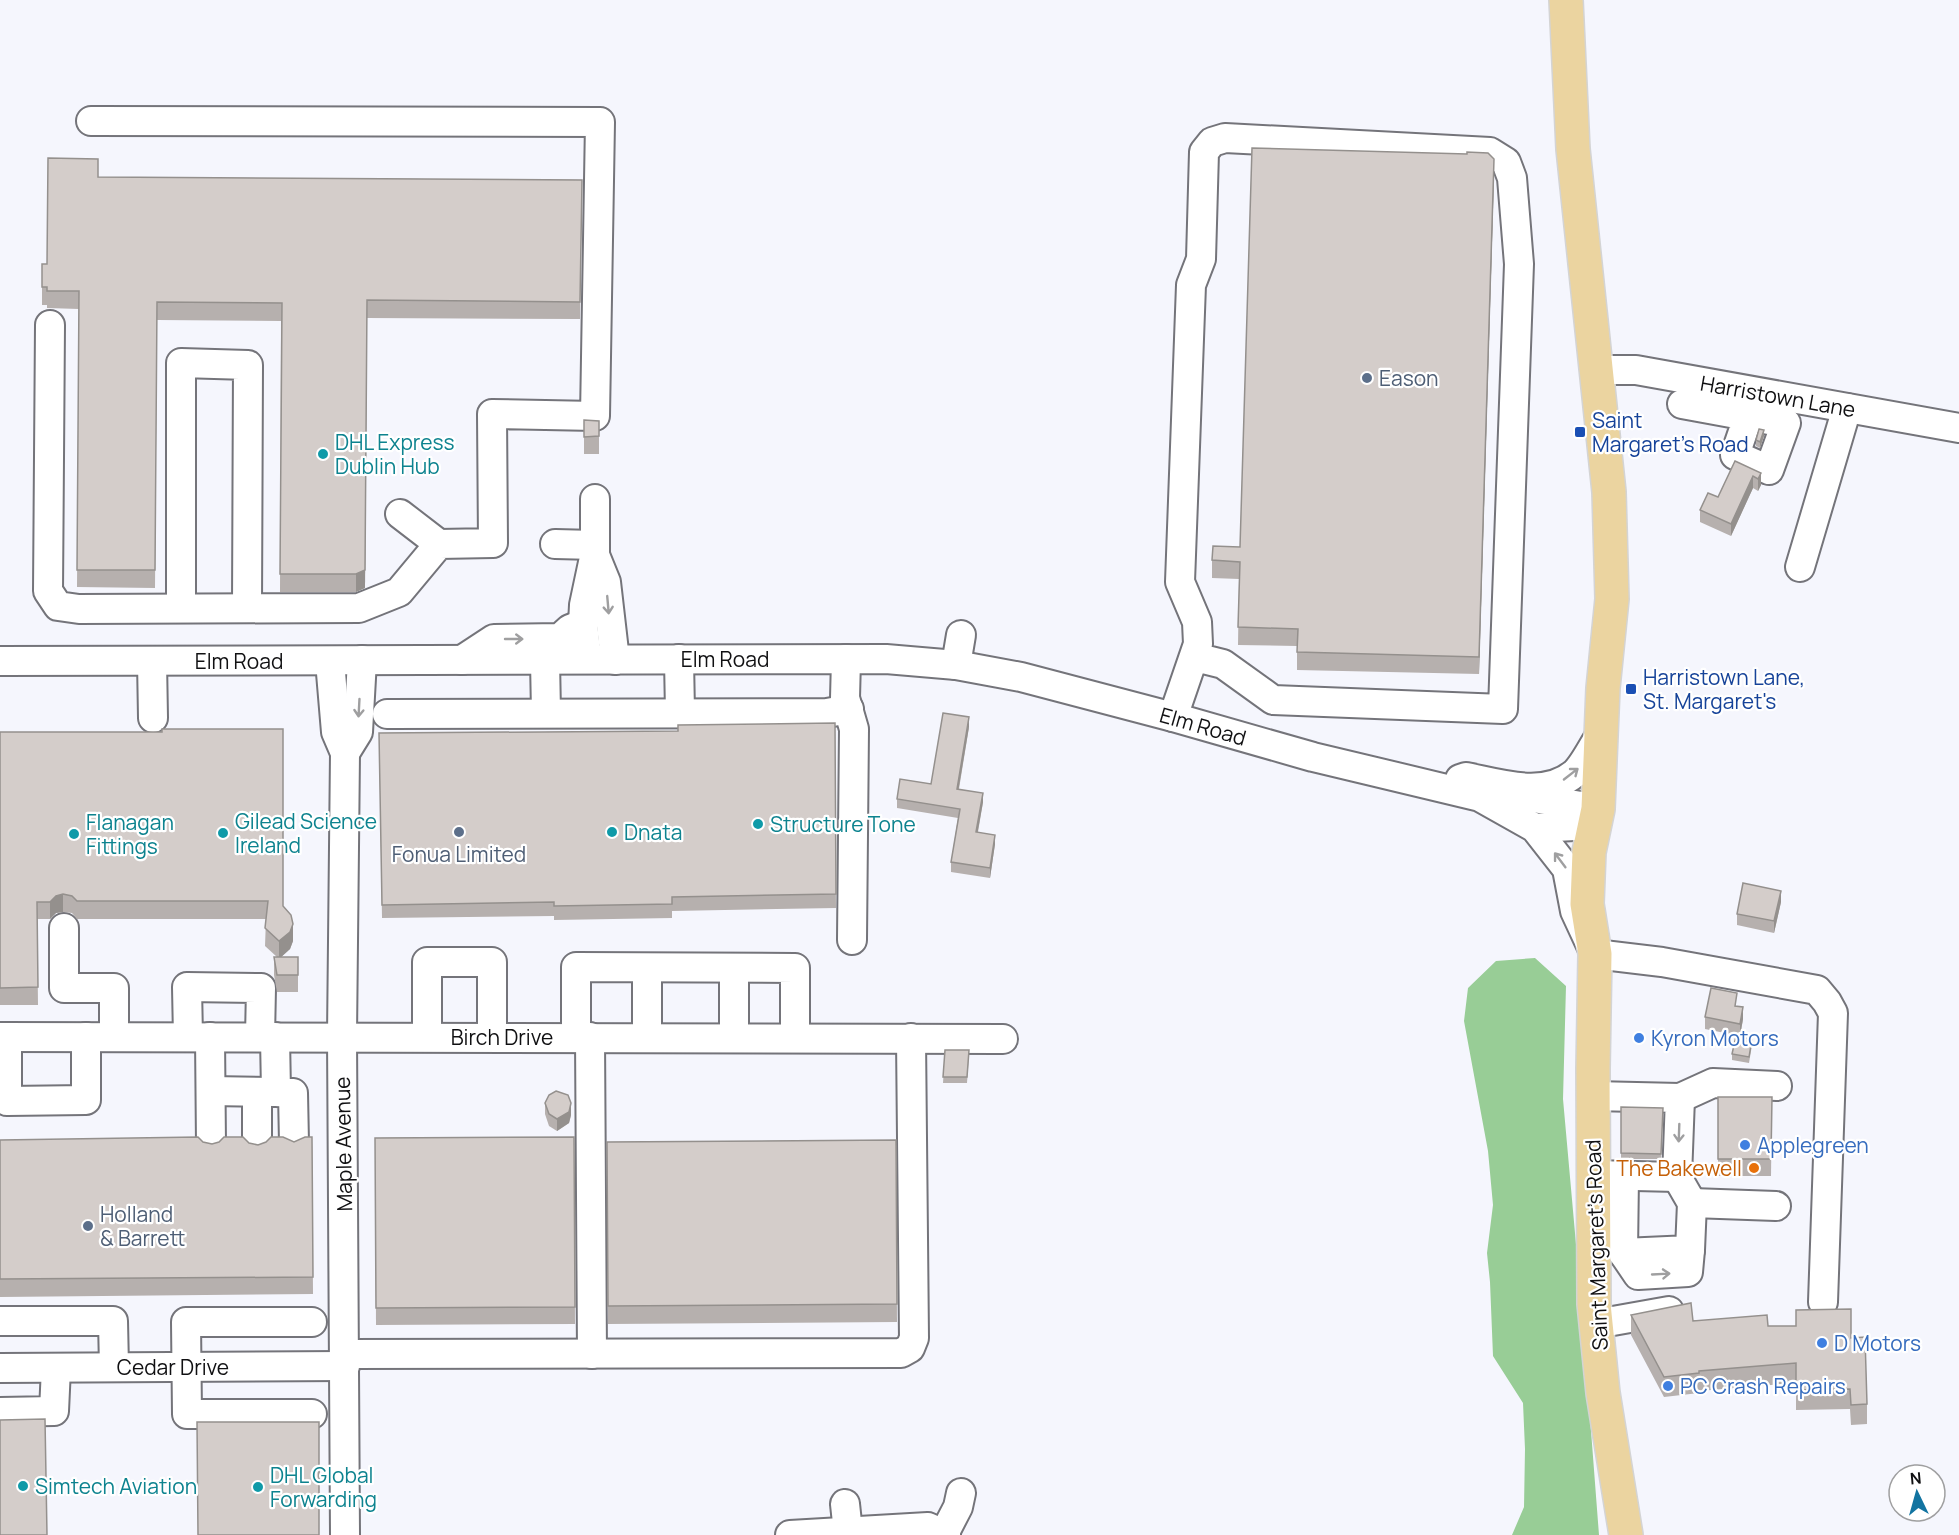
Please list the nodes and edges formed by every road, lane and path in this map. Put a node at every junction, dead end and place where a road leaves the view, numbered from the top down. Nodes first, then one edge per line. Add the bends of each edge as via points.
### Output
1 (1566, 0) edge
2 (91, 121) dead end
3 (50, 325) dead end
4 (1597, 370) junction
5 (1682, 404) dead end
6 (1847, 408) junction
7 (1748, 417) dead end
8 (1959, 428) edge
9 (595, 499) dead end
10 (400, 514) dead end
11 (439, 544) junction
12 (555, 544) dead end
13 (595, 549) junction
14 (1800, 567) dead end
15 (246, 608) junction
16 (181, 609) junction
17 (583, 624) junction
18 (961, 635) dead end
19 (1195, 657) junction
20 (587, 659) junction
21 (679, 659) junction
22 (846, 659) junction
23 (330, 660) junction
24 (362, 660) junction
25 (462, 660) junction
26 (545, 660) junction
27 (615, 660) junction
28 (0, 661) edge
29 (152, 661) junction
30 (956, 665) junction
31 (849, 709) junction
32 (546, 713) junction
33 (680, 713) junction
34 (387, 714) dead end
35 (1173, 717) junction
36 (153, 718) dead end
37 (1601, 734) junction
38 (345, 753) junction
39 (1435, 786) junction
40 (1480, 796) junction
41 (1598, 809) junction
42 (1535, 828) junction
43 (64, 928) dead end
44 (852, 940) dead end
45 (1595, 954) junction
46 (647, 968) junction
47 (734, 968) junction
48 (199, 1036) junction
49 (268, 1036) junction
50 (342, 1036) junction
51 (3, 1037) edge
52 (86, 1037) junction
53 (114, 1037) junction
54 (427, 1037) junction
55 (492, 1037) junction
56 (583, 1037) junction
57 (647, 1038) junction
58 (734, 1038) junction
59 (795, 1038) junction
60 (911, 1038) junction
61 (1004, 1039) dead end
62 (1777, 1086) dead end
63 (211, 1091) junction
64 (266, 1092) junction
65 (1593, 1096) junction
66 (1680, 1098) junction
67 (294, 1143) edge
68 (211, 1145) edge
69 (257, 1146) edge
70 (1609, 1175) junction
71 (1677, 1177) junction
72 (1692, 1203) junction
73 (1776, 1206) dead end
74 (1823, 1302) dead end
75 (1683, 1309) edge
76 (0, 1321) edge
77 (312, 1322) dead end
78 (1596, 1324) junction
79 (592, 1354) junction
80 (345, 1360) junction
81 (114, 1367) junction
82 (186, 1367) junction
83 (0, 1368) edge
84 (56, 1368) junction
85 (0, 1413) edge
86 (312, 1414) dead end
87 (961, 1492) dead end
88 (845, 1504) dead end
89 (848, 1532) junction
90 (945, 1534) edge
91 (345, 1535) edge
92 (790, 1535) edge
93 (1626, 1535) edge

1 - 4 main road, Saint Margaret's Road via 1573,149
2 - 11 street via 600,122 595,416 492,414 493,543
3 - 16 street via 48,591 58,606 79,609
4 - 6 street, Harristown Lane via 1636,370
4 - 37 main road, Saint Margaret's Road via 1609,492 1612,599
5 - 7 street
6 - 8 street, Harristown Lane
6 - 14 street
9 - 13 street
10 - 11 street
11 - 15 street via 399,592 359,608
12 - 13 street
13 - 17 street
13 -> 27 street via 606,582
15 - 16 street
15 - 16 street via 248,365 181,363
17 - 20 street
25 -> 17 street via 494,639 560,639
18 - 30 street
19 - 19 street via 1197,622 1180,582 1191,285 1201,259 1204,152 1212,142 1225,138 1490,152 1506,162 1512,178 1519,264 1503,709 1273,699 1223,664
19 - 35 street
20 - 26 street, Elm Road
20 - 27 street, Elm Road
21 - 22 street, Elm Road
21 - 27 street, Elm Road
21 - 33 street
22 - 30 street, Elm Road
22 - 31 street via 845,698
23 - 24 street, Elm Road
23 - 29 street, Elm Road
23 - 38 street, Maple Avenue via 336,732
24 - 25 street, Elm Road
24 -> 38 street, Maple Avenue via 358,732
25 - 26 street, Elm Road
26 - 32 street
28 - 29 street, Elm Road
29 - 36 street
30 - 35 street, Elm Road via 1021,677
31 - 33 street via 827,713
31 - 44 street via 854,729
32 - 33 street
32 - 34 street
35 - 39 street, Elm Road via 1312,757
39 -> 37 street, Elm Road via 1466,777 1522,789 1556,784 1576,772
37 - 41 main road, Saint Margaret's Road
38 - 50 street, Maple Avenue
39 - 40 street, Elm Road
40 - 41 street, Elm Road via 1511,794
40 - 42 street, Elm Road
41 - 42 street via 1575,826
41 - 45 main road, Saint Margaret's Road via 1609,854 1605,911
45 -> 42 street, Elm Road via 1575,911 1567,869
43 - 53 street via 64,988 114,988
45 - 65 main road, Saint Margaret's Road
45 - 74 street via 1816,990 1827,1002 1833,1012
46 - 47 street
46 - 56 street via 576,968
46 - 57 street
47 - 58 street
47 - 59 street via 795,968
48 - 49 street, Birch Drive
48 - 49 street via 187,987 261,988
48 - 53 street, Birch Drive
48 - 63 street
49 - 50 street, Birch Drive
49 - 64 street
50 - 54 street, Birch Drive
50 - 80 street, Maple Avenue
51 - 52 street, Birch Drive
51 - 52 street via 7,1101 86,1100
52 - 53 street, Birch Drive
54 - 55 street, Birch Drive
54 - 55 street via 427,962 492,962
55 - 56 street, Birch Drive
56 - 57 street, Birch Drive
56 - 79 street
57 - 58 street, Birch Drive
58 - 59 street, Birch Drive
59 - 60 street, Birch Drive
60 - 61 street, Birch Drive
60 - 79 street, Cedar Drive via 914,1338 910,1348 901,1353
62 - 66 street via 1713,1083
63 - 64 street
63 - 68 street
64 - 67 street via 293,1093
64 - 69 street
65 - 66 street
65 - 70 main road, Saint Margaret's Road
66 -> 71 street
70 - 71 street
70 - 72 street via 1623,1252 1690,1250
70 - 78 main road, Saint Margaret's Road
71 - 72 street
72 - 73 street
75 - 78 street
76 - 81 street via 113,1321
77 - 82 street via 186,1322
78 - 93 main road, Saint Margaret's Road
79 - 80 street, Cedar Drive
80 - 82 street, Cedar Drive
80 - 91 street, Maple Avenue
81 - 82 street, Cedar Drive
81 - 84 street, Cedar Drive
82 - 86 street via 187,1414
83 - 84 street, Cedar Drive
84 - 85 street via 54,1412
87 - 90 street
88 - 89 street
89 - 90 street via 927,1527
89 - 92 street

